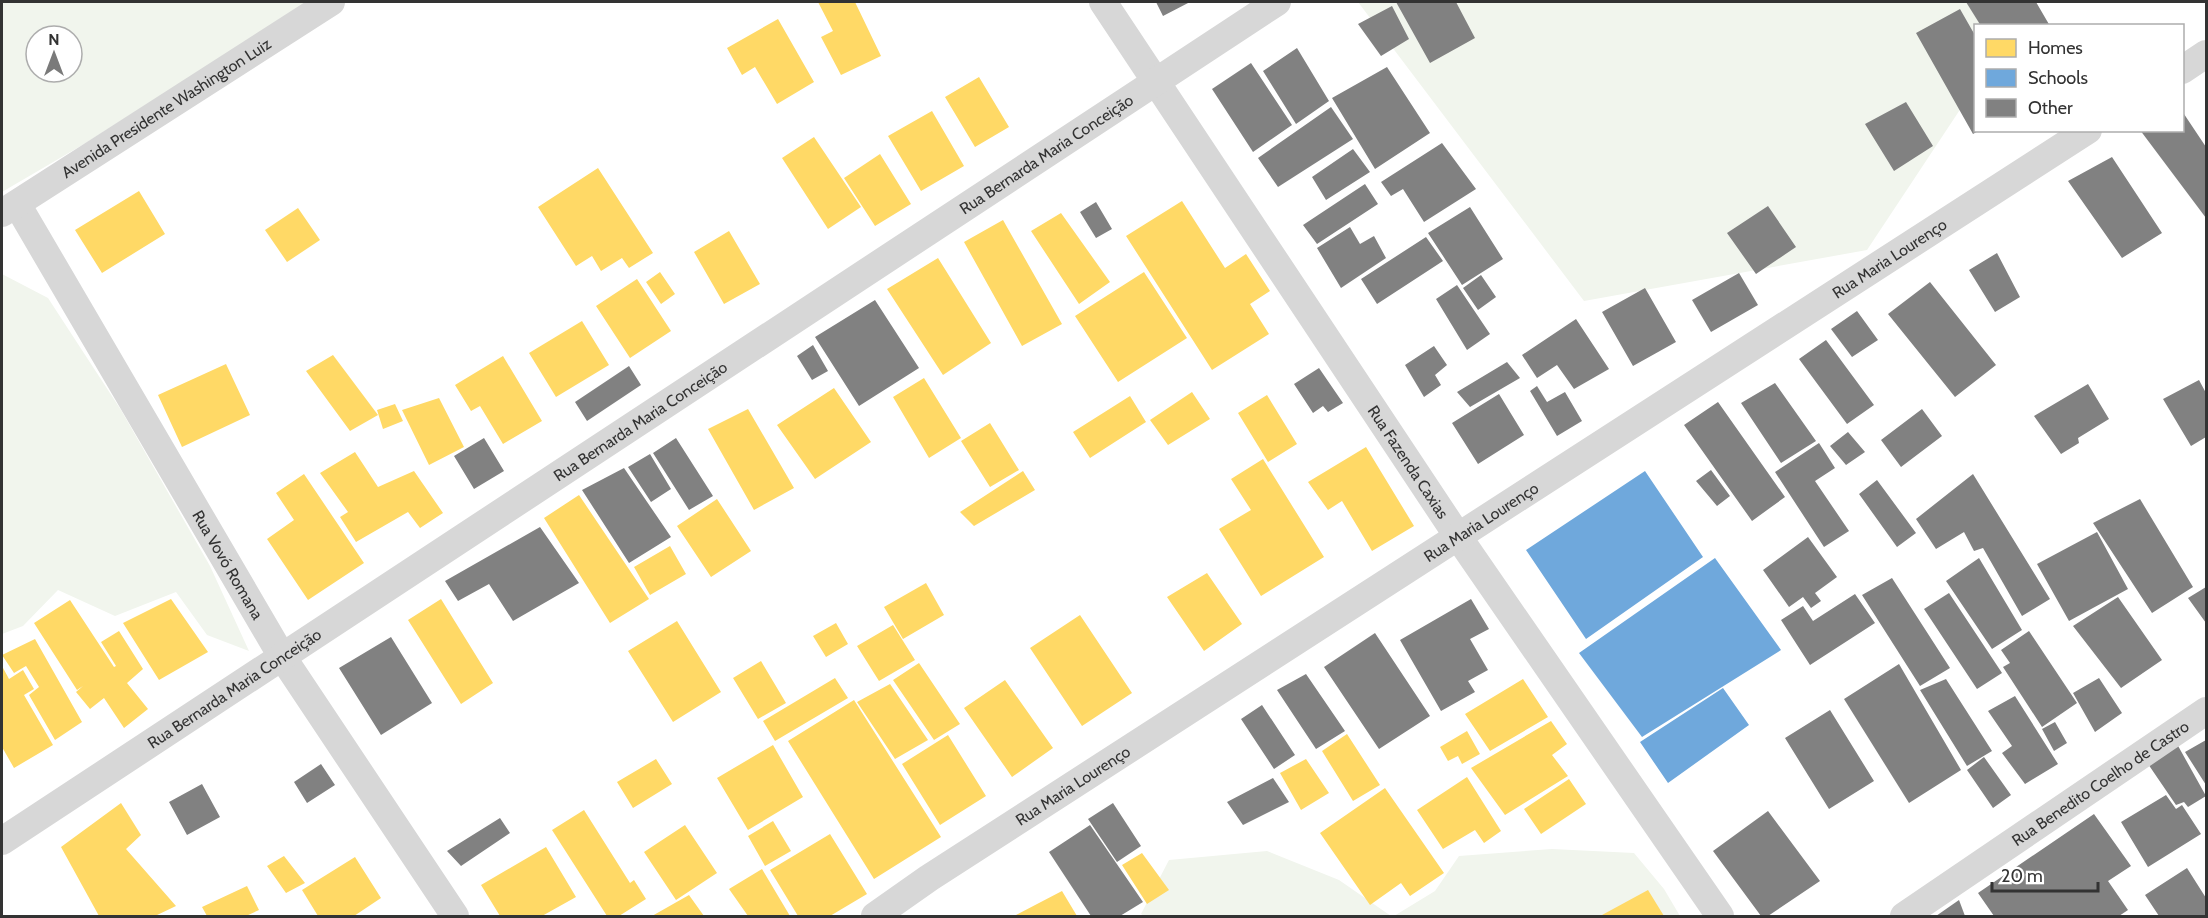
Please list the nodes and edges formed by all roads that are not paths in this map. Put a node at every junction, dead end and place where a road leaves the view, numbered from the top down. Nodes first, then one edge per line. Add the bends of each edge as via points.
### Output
1 (331, 2) edge
2 (1103, 2) edge
3 (1277, 2) edge
4 (2206, 54) edge
5 (2184, 69) edge
6 (1155, 80) junction
7 (2085, 132) edge
8 (9, 208) edge
9 (1459, 538) junction
10 (281, 655) junction
11 (2206, 711) edge
12 (2, 841) edge
13 (455, 916) edge
14 (875, 916) edge
15 (1720, 916) edge
16 (1904, 916) edge

1 - 8 street, Avenida Presidente Washington Luiz
2 - 6 street, Rua Fazenda Caxias
3 - 6 street, Rua Bernarda Maria Conceição
4 - 5 street
6 - 9 street, Rua Fazenda Caxias
6 - 10 street, Rua Bernarda Maria Conceição
7 - 9 street, Rua Maria Lourenço
8 - 10 street, Rua Vovó Romana
9 - 14 street, Rua Maria Lourenço
9 - 15 street, Rua Fazenda Caxias
10 - 12 street, Rua Bernarda Maria Conceição
10 - 13 street, Rua Vovó Romana
11 - 16 street, Rua Benedito Coelho de Castro

